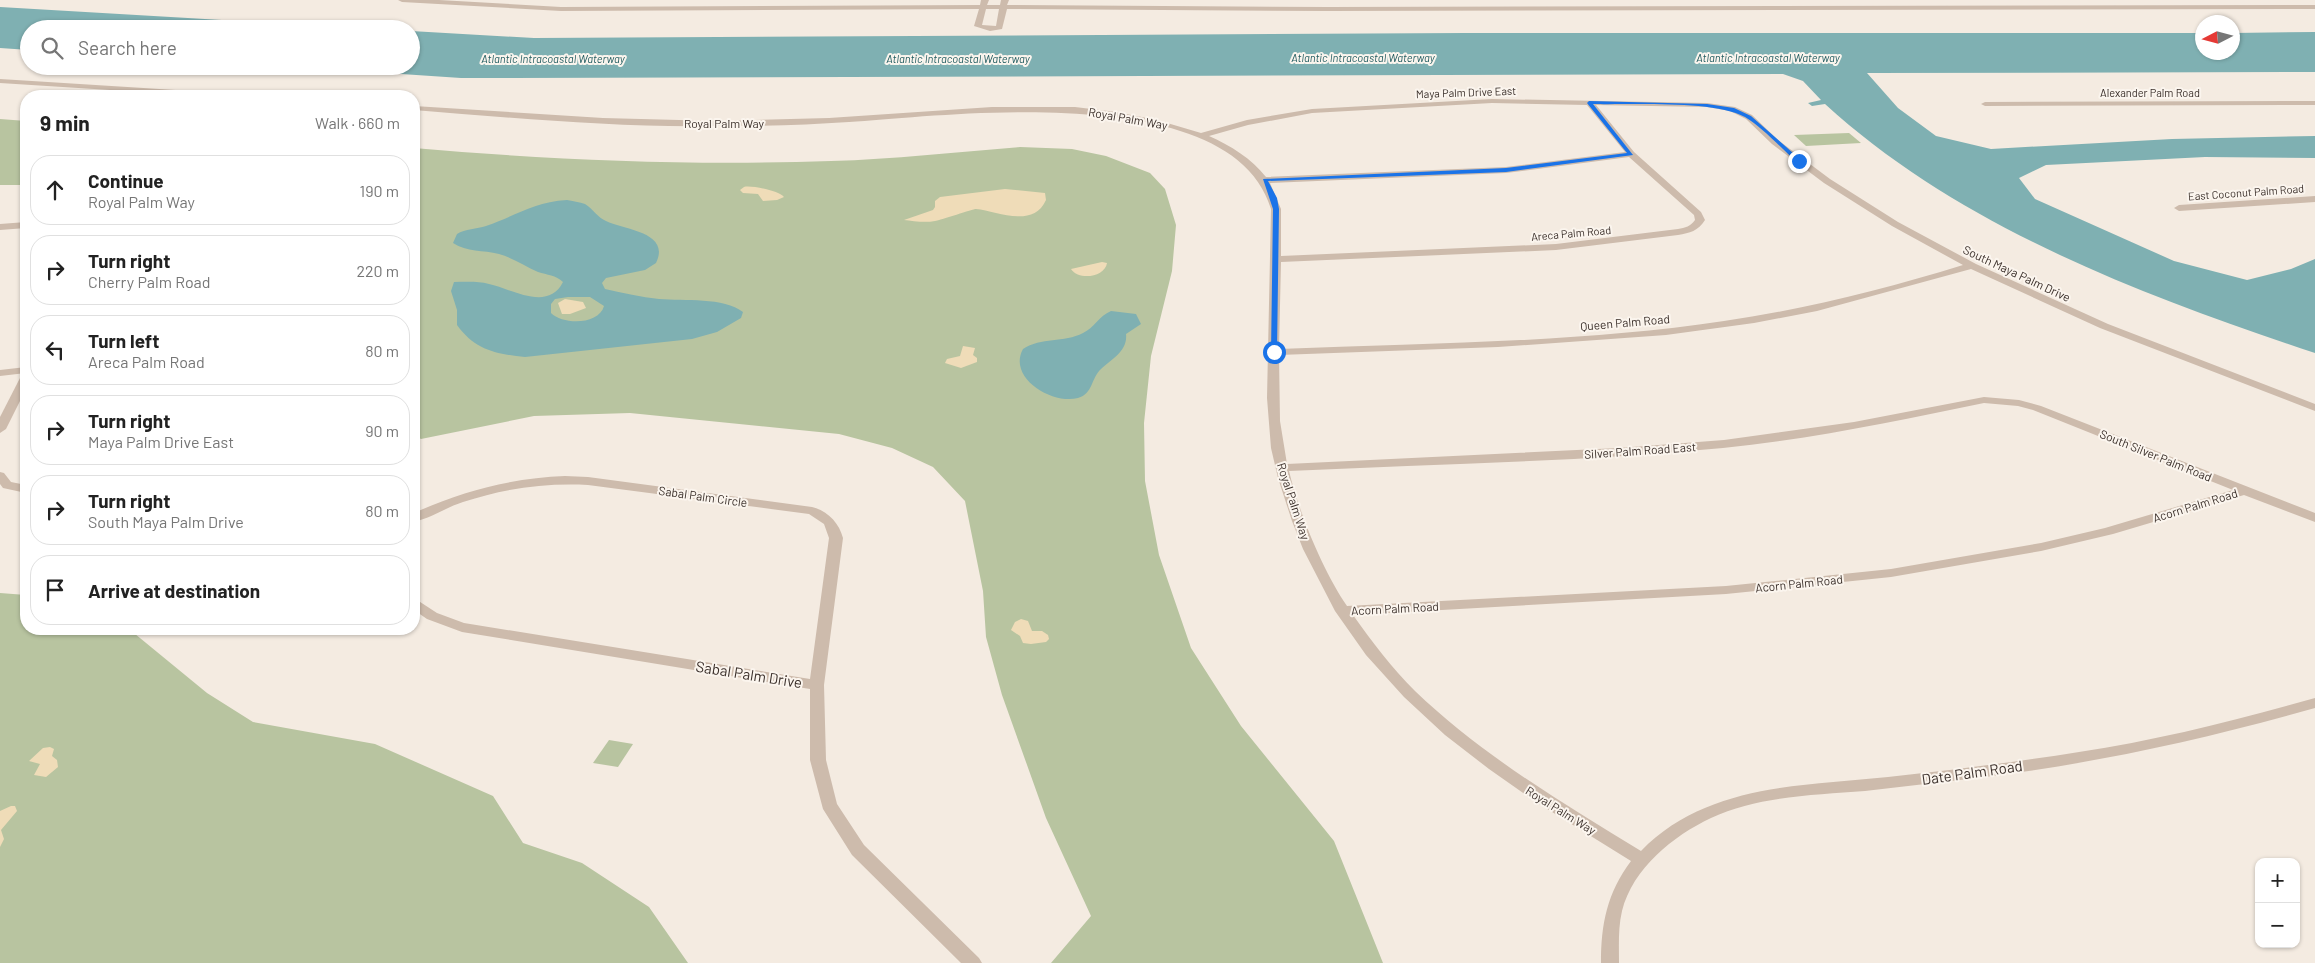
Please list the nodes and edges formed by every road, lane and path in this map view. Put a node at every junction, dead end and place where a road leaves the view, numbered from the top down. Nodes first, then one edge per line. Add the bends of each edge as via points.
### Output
1 (402, 0) edge
2 (1325, 0) edge
3 (1651, 0) edge
4 (1774, 0) edge
5 (1883, 0) edge
6 (1991, 0) edge
7 (2104, 0) edge
8 (2217, 0) edge
9 (482, 2) edge
10 (984, 3) edge
11 (1005, 3) edge
12 (1666, 4) edge
13 (2000, 6) junction
14 (2114, 6) junction
15 (1781, 7) junction
16 (1892, 7) junction
17 (2229, 7) junction
18 (2315, 7) edge
19 (1328, 9) junction
20 (0, 81) edge
21 (143, 90) edge
22 (1589, 102) junction
23 (2315, 103) edge
24 (1985, 104) dead end
25 (420, 108) edge
26 (1735, 110) joint
27 (1201, 136) junction
28 (1631, 154) junction
29 (1265, 180) junction
30 (2315, 199) edge
31 (2179, 208) dead end
32 (20, 225) edge
33 (0, 227) edge
34 (1276, 259) junction
35 (1972, 266) junction
36 (1274, 352) junction
37 (20, 371) edge
38 (0, 373) edge
39 (20, 390) edge
40 (1995, 400) joint
41 (2315, 408) edge
42 (0, 429) edge
43 (1282, 468) junction
44 (0, 476) edge
45 (20, 488) edge
46 (2246, 490) junction
47 (420, 515) edge
48 (2315, 518) edge
49 (420, 607) edge
50 (1342, 611) junction
51 (817, 685) junction
52 (2315, 703) edge
53 (1642, 860) junction
54 (973, 963) edge
55 (1610, 963) edge

1 - 9 street
2 - 19 street
3 - 12 street
4 - 15 street
5 - 16 street
6 - 13 street
7 - 14 street
8 - 17 street
9 - 10 street via 562,9
10 - 11 street
10 - 11 street via 978,26 990,29 999,27
11 - 19 street
12 - 15 street
12 - 19 street
13 - 14 street
13 - 16 street
14 - 17 street
15 - 16 street
17 - 18 street
20 - 21 street
22 - 26 street, Maya Palm Drive East via 1707,105
22 - 27 street, Maya Palm Drive East via 1492,101 1320,110 1247,123
22 - 28 street, Areca Palm Road
23 - 24 street, Alexander Palm Road
25 - 27 street, Royal Palm Way via 713,124 1050,107 1133,116
26 - 35 street, South Maya Palm Drive via 1749,117 1799,161 1859,202
27 - 29 street, Royal Palm Way via 1232,151
28 - 29 street via 1506,170
28 - 34 street, Areca Palm Road via 1698,214 1697,226 1646,238 1556,247
29 - 34 street, Royal Palm Way via 1276,209
30 - 31 street, East Coconut Palm Road
32 - 33 street
34 - 36 street, Royal Palm Way
35 - 36 street, Queen Palm Road via 1823,307 1683,330 1569,340
35 - 41 street, South Maya Palm Drive via 2104,326
36 - 43 street, Royal Palm Way via 1275,433
37 - 38 street
39 - 42 street
40 - 43 street, Silver Palm Road East via 1970,402 1854,426 1724,444
40 - 46 street, South Silver Palm Road via 2037,408
43 - 50 street, Royal Palm Way via 1300,525
44 - 45 street via 7,485
46 - 48 street, South Silver Palm Road
46 - 50 street, Acorn Palm Road via 2108,531 2041,547 1891,573 1726,590
47 - 51 street, Sabal Palm Circle via 478,492 516,483 554,480 588,481 812,511 826,518 834,527 836,538
49 - 51 street, Sabal Palm Drive via 432,616 462,627
50 - 53 street, Royal Palm Way via 1373,655 1405,691 1458,739 1504,774
51 - 54 street, Sabal Palm Drive via 818,760 829,805 858,850
52 - 53 street, Date Palm Road via 2199,734 2104,754 1866,787 1778,793 1738,802 1707,813 1675,831
53 - 55 street via 1614,906

